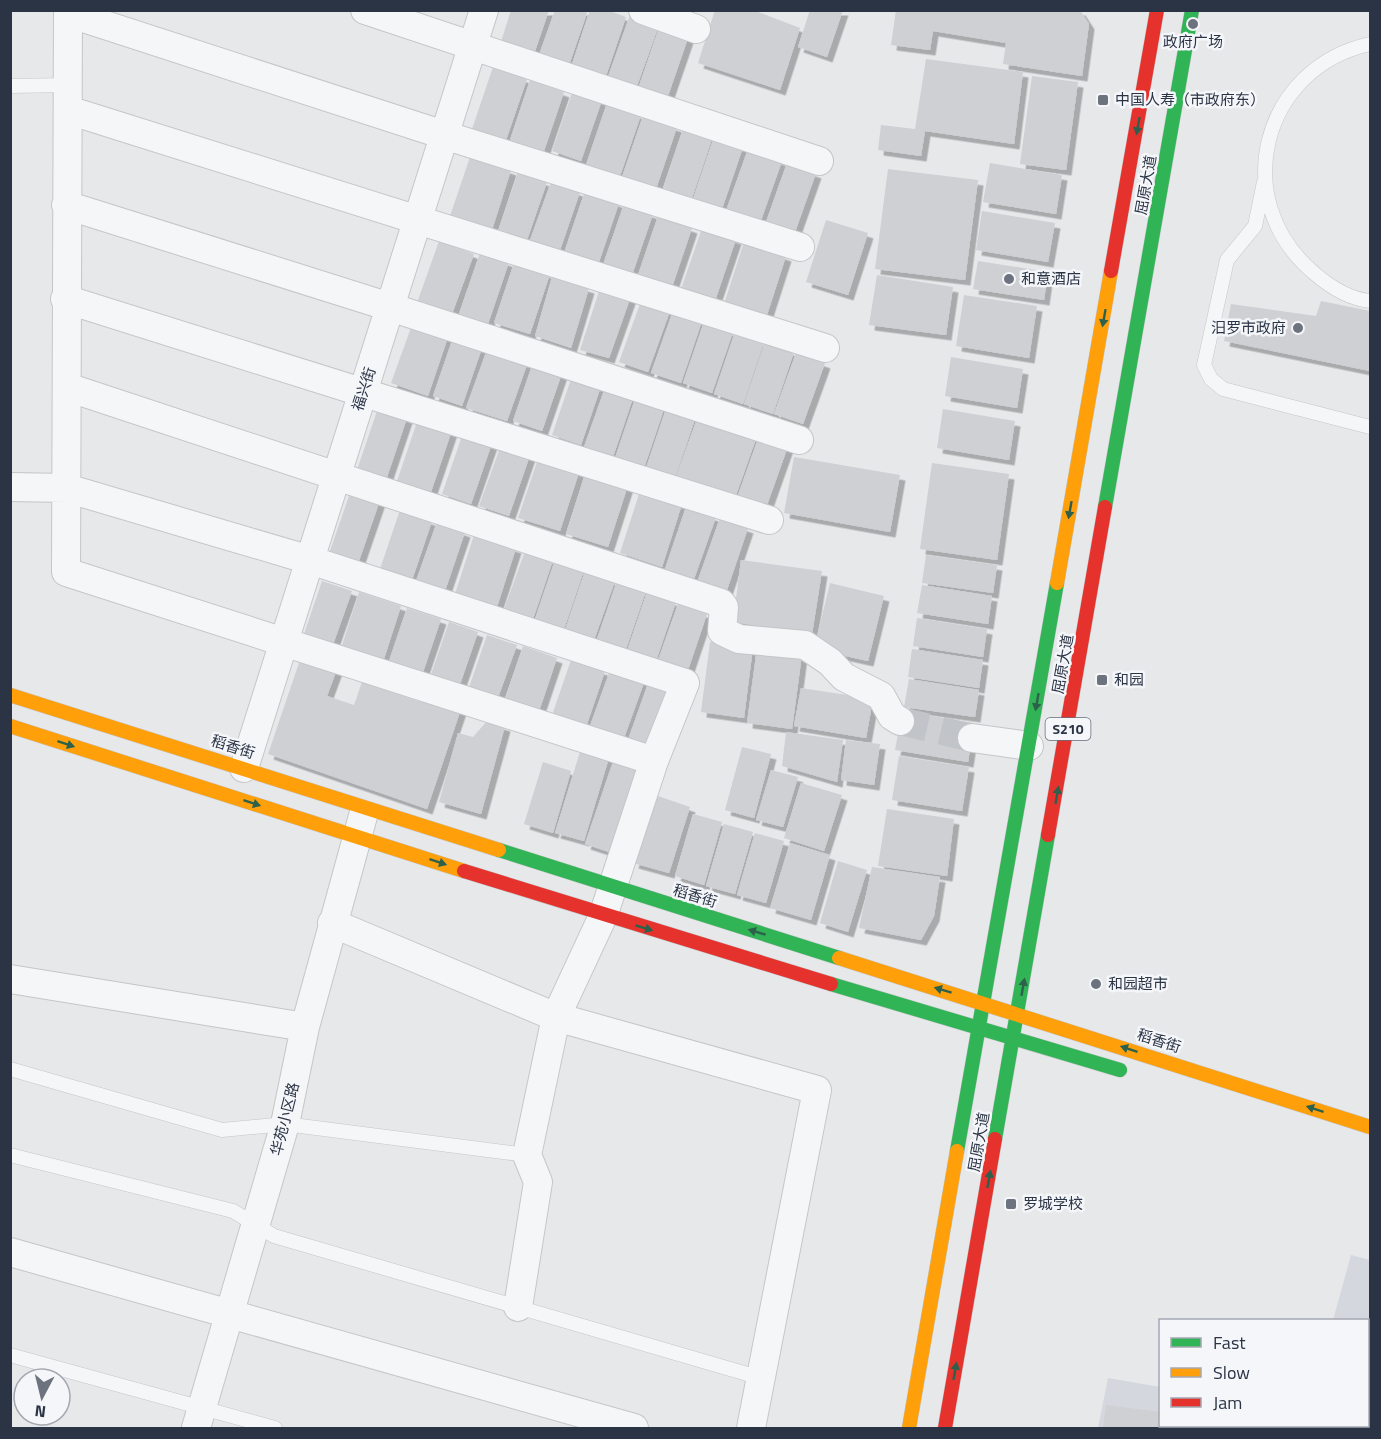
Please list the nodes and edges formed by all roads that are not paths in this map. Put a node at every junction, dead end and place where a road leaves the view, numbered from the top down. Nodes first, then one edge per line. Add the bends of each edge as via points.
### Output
1 (364, 10) edge
2 (484, 10) edge
3 (643, 10) edge
4 (1157, 10) edge
5 (68, 12) edge
6 (1198, 14) edge
7 (1138, 20) dead end
8 (696, 29) dead end
9 (1371, 44) edge
10 (472, 46) junction
11 (1152, 48) junction
12 (10, 86) edge
13 (68, 98) junction
14 (444, 135) junction
15 (819, 161) dead end
16 (1264, 182) junction
17 (66, 205) junction
18 (417, 221) junction
19 (800, 247) dead end
20 (65, 299) junction
21 (1371, 301) edge
22 (390, 307) junction
23 (825, 348) dead end
24 (68, 387) junction
25 (363, 392) junction
26 (1371, 427) edge
27 (800, 440) dead end
28 (336, 476) junction
29 (10, 487) edge
30 (66, 488) junction
31 (769, 520) dead end
32 (310, 560) junction
33 (284, 641) junction
34 (10, 694) edge
35 (900, 721) tunnel mouth
36 (10, 726) edge
37 (972, 738) tunnel mouth
38 (1029, 746) junction
39 (654, 761) junction
40 (244, 768) junction
41 (365, 808) junction
42 (357, 836) junction
43 (613, 887) junction
44 (603, 916) junction
45 (332, 923) junction
46 (10, 979) edge
47 (984, 1003) junction
48 (1019, 1014) junction
49 (556, 1017) junction
50 (305, 1027) junction
51 (980, 1028) junction
52 (1014, 1039) junction
53 (10, 1069) edge
54 (1131, 1073) dead end
55 (285, 1124) junction
56 (1371, 1127) edge
57 (10, 1155) edge
58 (527, 1155) junction
59 (256, 1225) junction
60 (10, 1252) edge
61 (518, 1307) junction
62 (229, 1315) junction
63 (10, 1355) edge
64 (761, 1378) junction
65 (199, 1419) edge
66 (275, 1428) edge
67 (634, 1428) edge
68 (752, 1428) edge
69 (909, 1428) edge
70 (945, 1428) edge

1 - 10 street
2 - 10 street, 福兴街
3 - 8 street
4 - 11 main road, 屈原大道 / S210
5 - 13 street
5 - 14 street
48 -> 6 main road, 屈原大道 / S210 via 1190,28
7 - 11 main road
9 - 16 lane via 1348,49 1312,70 1284,102 1268,140
10 - 14 street, 福兴街
10 - 15 street
11 -> 38 main road, 屈原大道 / S210
12 - 13 lane
13 - 17 street
13 - 18 street
14 - 18 street, 福兴街
14 - 19 street
16 - 21 lane via 1274,223 1296,258 1328,285
16 - 26 lane via 1255,226 1227,260 1204,365 1222,389
17 - 20 street
17 - 22 street
18 - 22 street, 福兴街
18 - 23 street
20 - 24 street
20 - 25 street
22 - 25 street, 福兴街
22 - 27 street
24 - 28 street
24 - 30 street
25 - 28 street, 福兴街
25 - 31 street
28 - 32 street, 福兴街
28 - 35 street via 721,603 722,631 739,639 805,645 844,677 881,696 892,716
29 - 30 street
30 - 32 street
30 - 33 street via 66,572
32 - 33 street, 福兴街
32 - 39 street via 685,683
33 - 39 street
33 - 40 street, 福兴街
34 - 40 main road, 稻香街
36 -> 42 main road
37 - 38 street
38 - 47 main road, 屈原大道 / S210
39 - 43 street
40 - 41 main road, 稻香街
41 - 42 street, 华苑小区路
41 - 43 main road, 稻香街
42 -> 44 main road
42 - 45 street, 华苑小区路
43 - 44 street
47 -> 43 main road, 稻香街
44 - 49 street
44 -> 51 main road
45 - 49 street
45 - 50 street, 华苑小区路
46 - 50 street
47 - 48 main road, 稻香街
47 - 51 main road, 屈原大道 / S210
48 - 52 main road, 屈原大道 / S210
56 -> 48 main road, 稻香街
49 - 58 street
49 - 64 street via 817,1090
50 - 55 street, 华苑小区路
51 - 52 main road
51 - 69 main road, 屈原大道 / S210
52 - 54 main road
70 -> 52 main road, 屈原大道 / S210
53 - 55 lane via 222,1130
55 - 58 lane
55 - 59 street, 华苑小区路
57 - 59 lane via 233,1211
58 - 61 street via 538,1182
59 - 61 lane via 274,1236
59 - 62 street, 华苑小区路
60 - 62 street
61 - 64 lane
62 - 65 street, 华苑小区路
62 - 67 street
63 - 65 lane
64 - 68 street
65 - 66 lane

